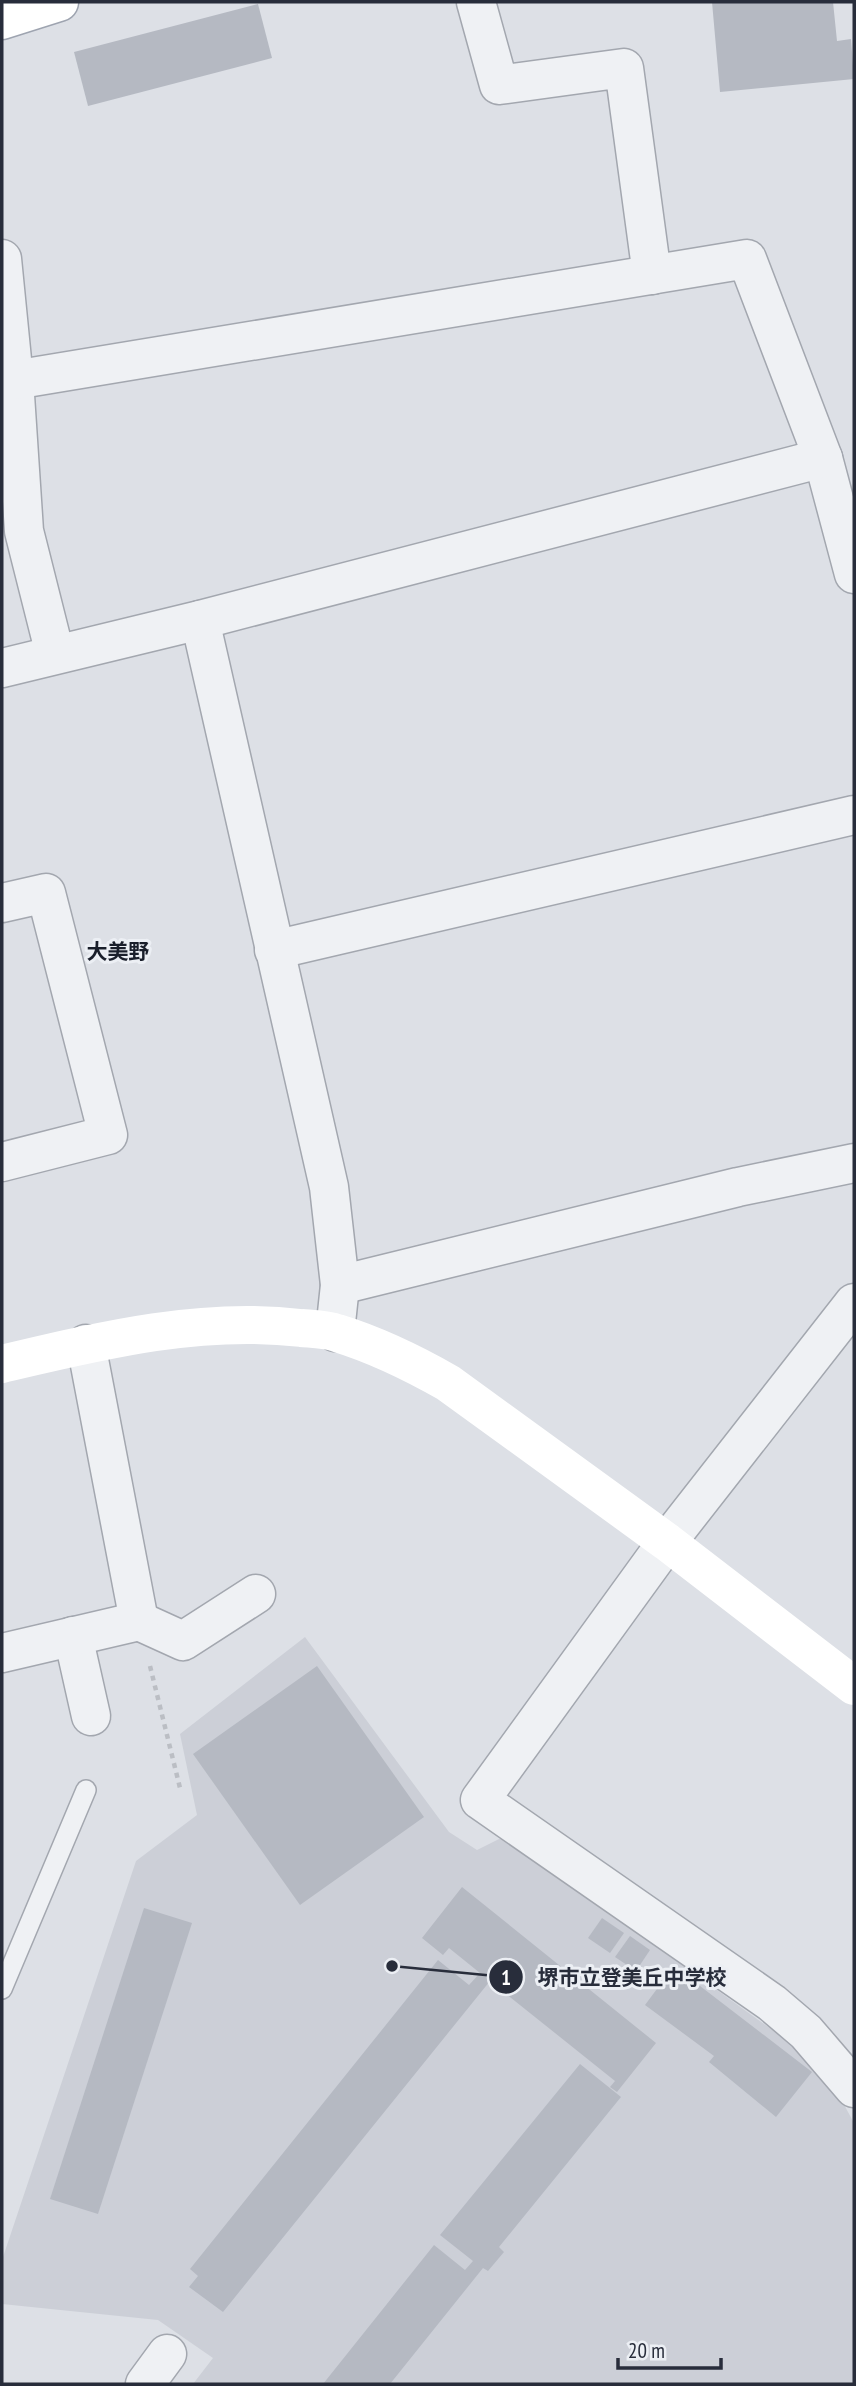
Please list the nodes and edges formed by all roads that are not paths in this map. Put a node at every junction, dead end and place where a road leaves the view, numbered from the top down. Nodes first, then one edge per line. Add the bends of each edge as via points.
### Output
1 (59, 2) edge
2 (476, 2) edge
3 (2, 20) edge
4 (2, 259) edge
5 (653, 275) junction
6 (8, 381) edge
7 (823, 458) junction
8 (854, 574) edge
9 (200, 620) junction
10 (55, 654) junction
11 (2, 668) edge
12 (854, 815) edge
13 (2, 904) edge
14 (274, 950) junction
15 (2, 1162) edge
16 (854, 1163) edge
17 (340, 1285) junction
18 (854, 1303) edge
19 (335, 1332) junction
20 (86, 1344) junction
21 (2, 1364) edge
22 (667, 1542) junction
23 (256, 1594) dead end
24 (139, 1621) junction
25 (74, 1636) junction
26 (2, 1653) edge
27 (854, 1686) edge
28 (91, 1716) dead end
29 (86, 1790) dead end
30 (2, 1990) edge
31 (854, 2088) edge
32 (167, 2354) dead end
33 (145, 2384) edge

1 - 3 street
2 - 5 street via 499,85 624,68
4 - 6 street
5 - 6 street
5 - 7 street via 747,259
6 - 10 street via 24,531
7 - 8 street
7 - 9 street
9 - 10 street
9 - 14 street
10 - 11 street
12 - 14 street
13 - 15 street via 46,892 108,1135
14 - 17 street via 329,1187
16 - 17 street via 725,1190
17 - 19 street
18 - 22 street
19 - 20 street via 266,1324 177,1329
19 - 22 street via 411,1362 449,1383
20 - 21 street
20 - 24 street
22 - 27 street
22 - 31 street via 480,1800 772,2003 806,2032
23 - 24 street via 183,1641
24 - 25 street
25 - 26 street
25 - 28 street
29 - 30 lane
32 - 33 street

